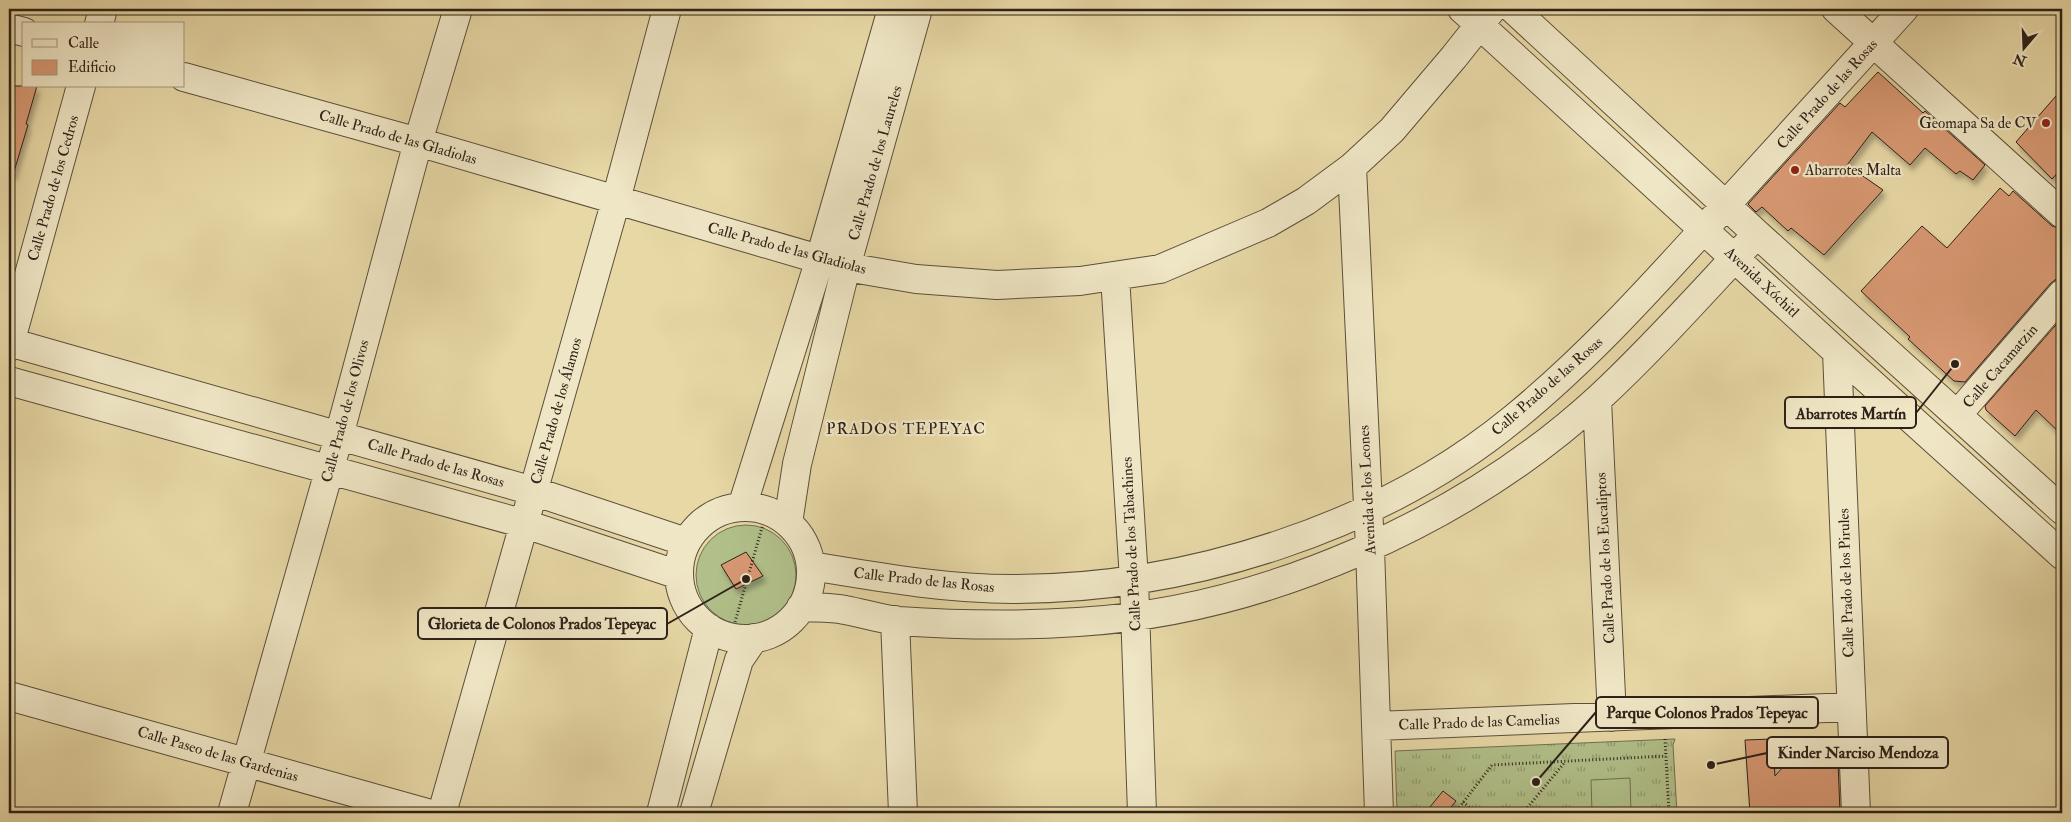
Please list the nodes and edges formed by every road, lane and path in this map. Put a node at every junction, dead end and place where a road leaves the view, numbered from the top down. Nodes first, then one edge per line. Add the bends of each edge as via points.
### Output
1 (103, 9) edge
2 (458, 9) edge
3 (666, 9) edge
4 (892, 9) edge
5 (918, 9) edge
6 (1513, 9) edge
7 (1836, 9) edge
8 (1904, 9) edge
9 (1478, 14) edge
10 (100, 22) edge
11 (9, 28) edge
12 (22, 31) edge
13 (1873, 43) junction
14 (185, 77) edge
15 (80, 88) edge
16 (418, 142) junction
17 (1352, 167) junction
18 (616, 200) junction
19 (1726, 205) junction
20 (2062, 214) edge
21 (1704, 229) junction
22 (1757, 234) junction
23 (1735, 258) junction
24 (820, 259) junction
25 (846, 267) junction
26 (1115, 276) junction
27 (2062, 294) edge
28 (9, 344) edge
29 (1837, 352) junction
30 (9, 381) edge
31 (1597, 400) junction
32 (1957, 415) junction
33 (339, 436) junction
34 (329, 470) junction
35 (533, 491) junction
36 (2062, 510) edge
37 (1368, 511) junction
38 (766, 514) junction
39 (525, 524) junction
40 (686, 542) junction
41 (1370, 548) junction
42 (2062, 555) edge
43 (811, 566) junction
44 (679, 575) junction
45 (1134, 580) junction
46 (801, 607) junction
47 (1134, 617) junction
48 (895, 620) junction
49 (731, 634) junction
50 (9, 696) edge
51 (1851, 707) junction
52 (1664, 715) junction
53 (1612, 717) junction
54 (1376, 726) junction
55 (1666, 756) junction
56 (1566, 761) junction
57 (247, 762) junction
58 (1463, 802) junction
59 (232, 813) edge
60 (427, 813) edge
61 (442, 813) edge
62 (660, 813) edge
63 (694, 813) edge
64 (903, 813) edge
65 (1142, 813) edge
66 (1379, 813) edge
67 (1455, 813) edge
68 (1476, 813) edge
69 (1523, 813) edge
70 (1669, 813) edge
71 (1856, 813) edge

1 - 10 street
2 - 16 street, Calle Prado de los Olivos
3 - 18 street, Calle Prado de los Álamos
4 - 24 street, Calle Prado de los Laureles
5 - 25 street, Calle Prado de los Laureles
6 - 19 street
7 - 13 street
8 - 13 street, Calle Prado de las Rosas
9 - 17 street, Calle Prado de las Gladiolas via 1392,130
9 - 21 street, Avenida Xóchitl
11 - 12 street
13 - 19 street, Calle Prado de las Rosas
13 - 20 street
14 - 16 street, Calle Prado de las Gladiolas
15 - 28 street, Calle Prado de los Cedros
16 - 18 street, Calle Prado de las Gladiolas
16 - 33 street, Calle Prado de los Olivos
17 - 26 street, Calle Prado de las Gladiolas via 1306,201 1268,223 1160,269
17 - 37 street, Avenida de los Leones
18 - 24 street, Calle Prado de las Gladiolas
18 - 35 street, Calle Prado de los Álamos
19 - 21 street, Calle Prado de las Rosas
19 - 22 street
21 - 23 street, Avenida Xóchitl
21 - 37 street, Calle Prado de las Rosas via 1593,348 1513,419 1451,463
22 - 23 street
22 - 32 street
23 - 29 street, Avenida Xóchitl
23 - 31 street
24 - 25 street, Calle Prado de las Gladiolas
24 - 38 street, Calle Prado de los Laureles
25 - 26 street, Calle Prado de las Gladiolas via 916,279 997,286
25 - 38 street, Calle Prado de los Laureles via 797,464
26 - 45 street, Calle Prado de los Tabachines
27 - 32 street, Calle Cacamatzin
28 - 33 street, Calle Prado de las Rosas
29 - 42 street, Avenida Xóchitl
29 - 51 street, Calle Prado de los Pirules
30 - 34 street
31 - 41 street via 1547,441 1474,493
31 - 53 street, Calle Prado de los Eucaliptos
32 - 36 street
33 - 34 street, Calle Prado de los Olivos
33 - 35 street, Calle Prado de las Rosas
34 - 39 street
34 - 57 street, Calle Prado de los Olivos
35 - 39 street, Calle Prado de los Álamos
35 - 40 street, Calle Prado de las Rosas
37 - 41 street, Avenida de los Leones
37 - 45 street, Calle Prado de las Rosas via 1266,549 1200,568
38 - 40 street via 720,512 700,524
38 - 43 street via 804,542
38 - 49 path
39 - 44 street
39 - 61 street, Calle Prado de los Álamos
40 - 44 street via 680,558
41 - 47 street via 1274,585 1173,611
41 - 54 street, Avenida de los Leones
43 - 45 street, Calle Prado de las Rosas via 952,586 1073,587
43 - 46 street via 807,594
44 - 49 street via 680,587 699,620
45 - 47 street, Calle Prado de los Tabachines
46 - 48 street via 842,609
46 - 49 street via 781,628 768,634
47 - 48 street via 1014,624
47 - 65 street, Calle Prado de los Tabachines
48 - 64 street
49 - 62 street
49 - 63 street via 739,660
50 - 57 street, Calle Paseo de las Gardenias
51 - 52 street, Calle Prado de las Camelias
51 - 71 street, Calle Prado de los Pirules
52 - 53 street, Calle Prado de las Camelias
52 - 55 path
53 - 54 street, Calle Prado de las Camelias
54 - 66 street, Avenida de los Leones
55 - 56 path
55 - 70 path
56 - 58 path via 1492,765
56 - 69 path
57 - 59 street, Calle Prado de los Olivos
57 - 60 street, Calle Paseo de las Gardenias
58 - 67 path
58 - 68 path

